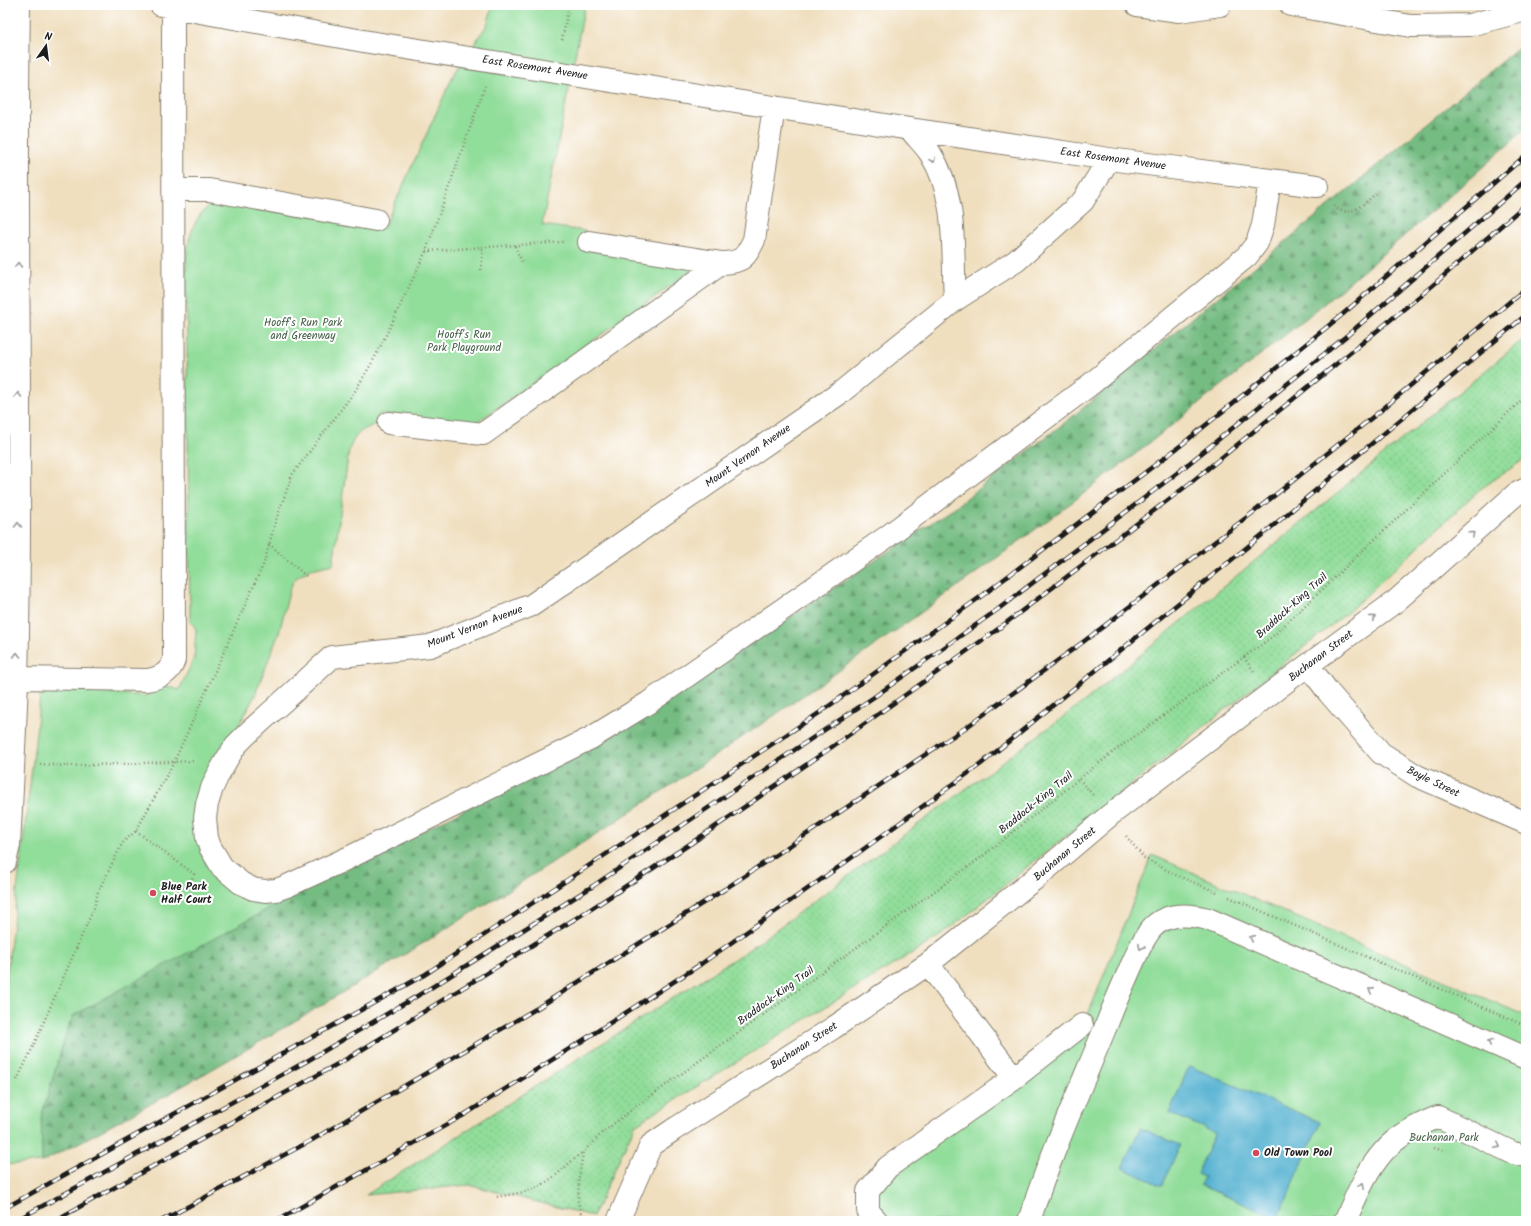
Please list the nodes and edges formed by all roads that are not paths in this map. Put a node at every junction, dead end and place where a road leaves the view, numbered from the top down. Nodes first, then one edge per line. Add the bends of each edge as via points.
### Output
1 (19, 5) edge
2 (1137, 5) edge
3 (1220, 5) edge
4 (1291, 5) edge
5 (169, 6) edge
6 (1526, 10) edge
7 (11, 70) edge
8 (774, 107) junction
9 (910, 129) junction
10 (1109, 159) junction
11 (1270, 180) junction
12 (1317, 186) road end
13 (174, 190) junction
14 (376, 220) dead end
15 (589, 242) road end
16 (722, 263) junction
17 (955, 300) junction
18 (389, 423) dead end
19 (12, 454) edge
20 (1526, 490) edge
21 (1308, 665) junction
22 (17, 678) junction
23 (1526, 823) edge
24 (5, 862) edge
25 (928, 964) junction
26 (1082, 1025) dead end
27 (1526, 1058) edge
28 (1014, 1078) junction
29 (1526, 1156) edge
30 (618, 1221) edge
31 (877, 1221) edge
32 (1029, 1221) edge
33 (1345, 1221) edge

1 - 7 street
2 - 3 street via 1179,11
4 - 6 street via 1410,26 1470,25
5 - 8 street, East Rosemont Avenue via 369,42
5 - 13 street
19 -> 7 street
8 - 9 street, East Rosemont Avenue
8 - 16 street via 754,240 746,255 735,262
9 - 10 street, East Rosemont Avenue
9 -> 17 street via 930,153 950,202
10 - 11 street, East Rosemont Avenue
10 - 17 street, Mount Vernon Avenue via 1083,201 1016,261
11 - 12 street, East Rosemont Avenue
11 - 17 street, Mount Vernon Avenue via 1263,225 1256,243 1247,256 1091,384 888,536 648,702 591,738 288,886 265,891 253,889 222,867 207,838 206,818 207,804 219,773 236,745 332,657 430,646 532,605 840,393
13 - 14 street via 209,190
13 - 22 street via 174,660 168,672 147,680
15 - 16 street
16 - 18 street via 483,434
22 -> 19 street
21 -> 20 street, Buchanan Street via 1396,601 1516,494
21 - 23 street, Boyle Street via 1381,753 1416,776
21 - 25 street, Buchanan Street via 1110,815
22 - 24 street
25 - 28 street
25 - 30 street, Buchanan Street via 651,1146
26 - 28 street
27 -> 32 street via 1208,919 1194,915 1165,918 1152,928 1142,943 1124,981 1043,1180
28 - 31 street via 888,1167 868,1191 868,1211
33 -> 29 street via 1370,1170 1384,1151 1418,1125 1438,1117 1514,1154

